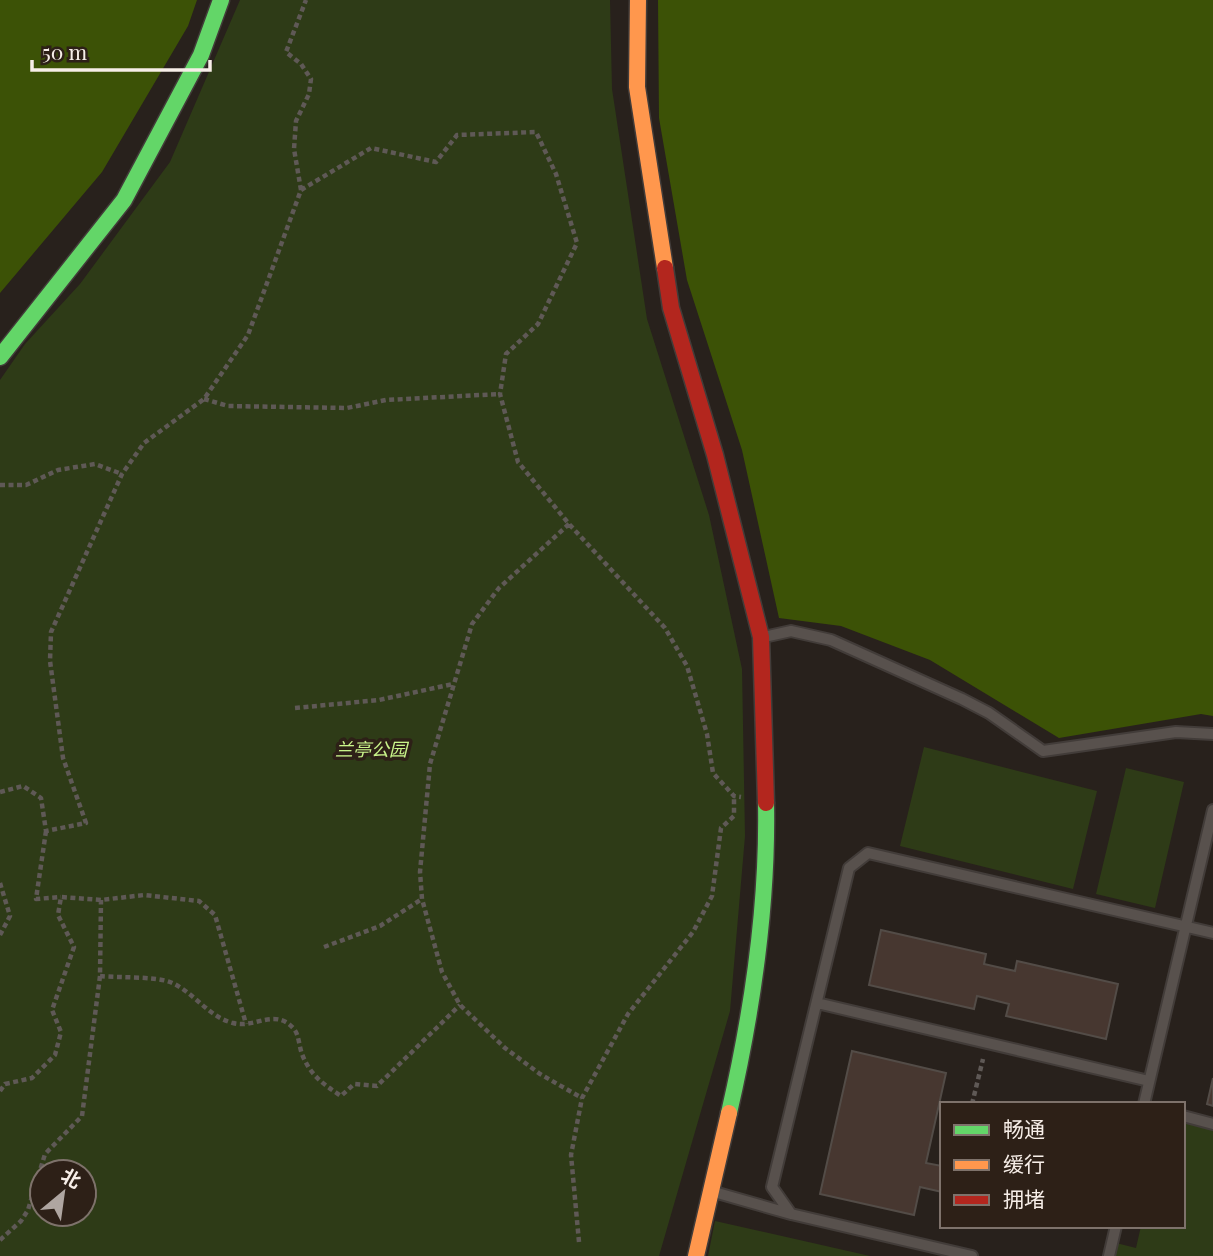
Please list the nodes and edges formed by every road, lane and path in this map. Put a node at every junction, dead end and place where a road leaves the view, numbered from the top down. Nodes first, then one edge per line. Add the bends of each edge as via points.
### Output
1 (222, 0) edge
2 (306, 0) edge
3 (638, 0) edge
4 (301, 190) junction
5 (0, 357) edge
6 (500, 394) junction
7 (204, 399) junction
8 (122, 474) junction
9 (0, 485) edge
10 (569, 524) junction
11 (761, 637) junction
12 (453, 684) junction
13 (295, 708) dead end
14 (1213, 734) edge
15 (0, 792) edge
16 (734, 796) junction
17 (751, 799) dead end
18 (1213, 810) edge
19 (46, 831) junction
20 (0, 883) edge
21 (61, 897) junction
22 (422, 899) junction
23 (100, 900) junction
24 (1186, 927) junction
25 (1213, 933) edge
26 (0, 935) edge
27 (324, 947) dead end
28 (100, 976) junction
29 (817, 1003) junction
30 (460, 1005) junction
31 (246, 1024) junction
32 (987, 1044) junction
33 (1149, 1082) junction
34 (0, 1091) edge
35 (582, 1098) junction
36 (972, 1102) edge
37 (1144, 1102) edge
38 (1185, 1117) edge
39 (1213, 1124) edge
40 (711, 1191) junction
41 (791, 1214) junction
42 (1116, 1228) edge
43 (0, 1240) edge
44 (579, 1242) dead end
45 (696, 1256) edge
46 (972, 1256) edge
47 (1109, 1256) edge

1 - 5 street via 201,55 124,200
2 - 4 path via 286,52 311,79 296,121 294,149
3 - 11 street via 637,87 671,308 715,455
4 - 6 path via 371,148 436,162 457,135 536,132 556,174 577,243 538,324 506,354
4 - 7 path via 248,335
6 - 7 path via 386,400 347,408 228,405
6 - 10 path via 518,461
7 - 8 path via 144,443
8 - 9 path via 95,464 58,470 26,485
8 - 19 path via 51,632 50,661 63,758 86,822
10 - 12 path via 499,588 472,624
10 - 16 path via 665,628 687,666 713,773
11 - 14 lane via 791,631 831,640 989,713 1043,751 1176,732
11 - 40 street via 767,856 744,1048
12 - 13 path via 379,700
12 - 22 path via 430,764 420,872
15 - 19 path via 23,786 41,798
16 - 17 path
16 - 35 path via 734,816 721,828 712,896 693,932 628,1014
18 - 24 lane
19 - 21 path via 36,899
20 - 26 path via 10,916
21 - 23 path
21 - 34 path via 58,915 75,947 52,1010 61,1032 55,1055 32,1078 5,1084
22 - 27 path via 380,926
22 - 30 path via 442,972
23 - 28 path
23 - 31 path via 144,895 198,901 215,915
24 - 25 lane
24 - 29 lane via 868,853 849,867
24 - 33 lane
28 - 31 path via 170,982 216,1016
28 - 43 path via 82,1116 45,1154 28,1210
29 - 32 lane
29 - 41 lane via 772,1187
30 - 31 path via 377,1086 354,1084 341,1096 316,1080 295,1030 281,1019 262,1018
30 - 35 path via 505,1048
32 - 33 lane
32 - 36 path
33 - 37 lane
35 - 44 path via 571,1155
38 - 39 lane
40 - 41 lane
40 - 45 street
41 - 46 lane
42 - 47 lane

